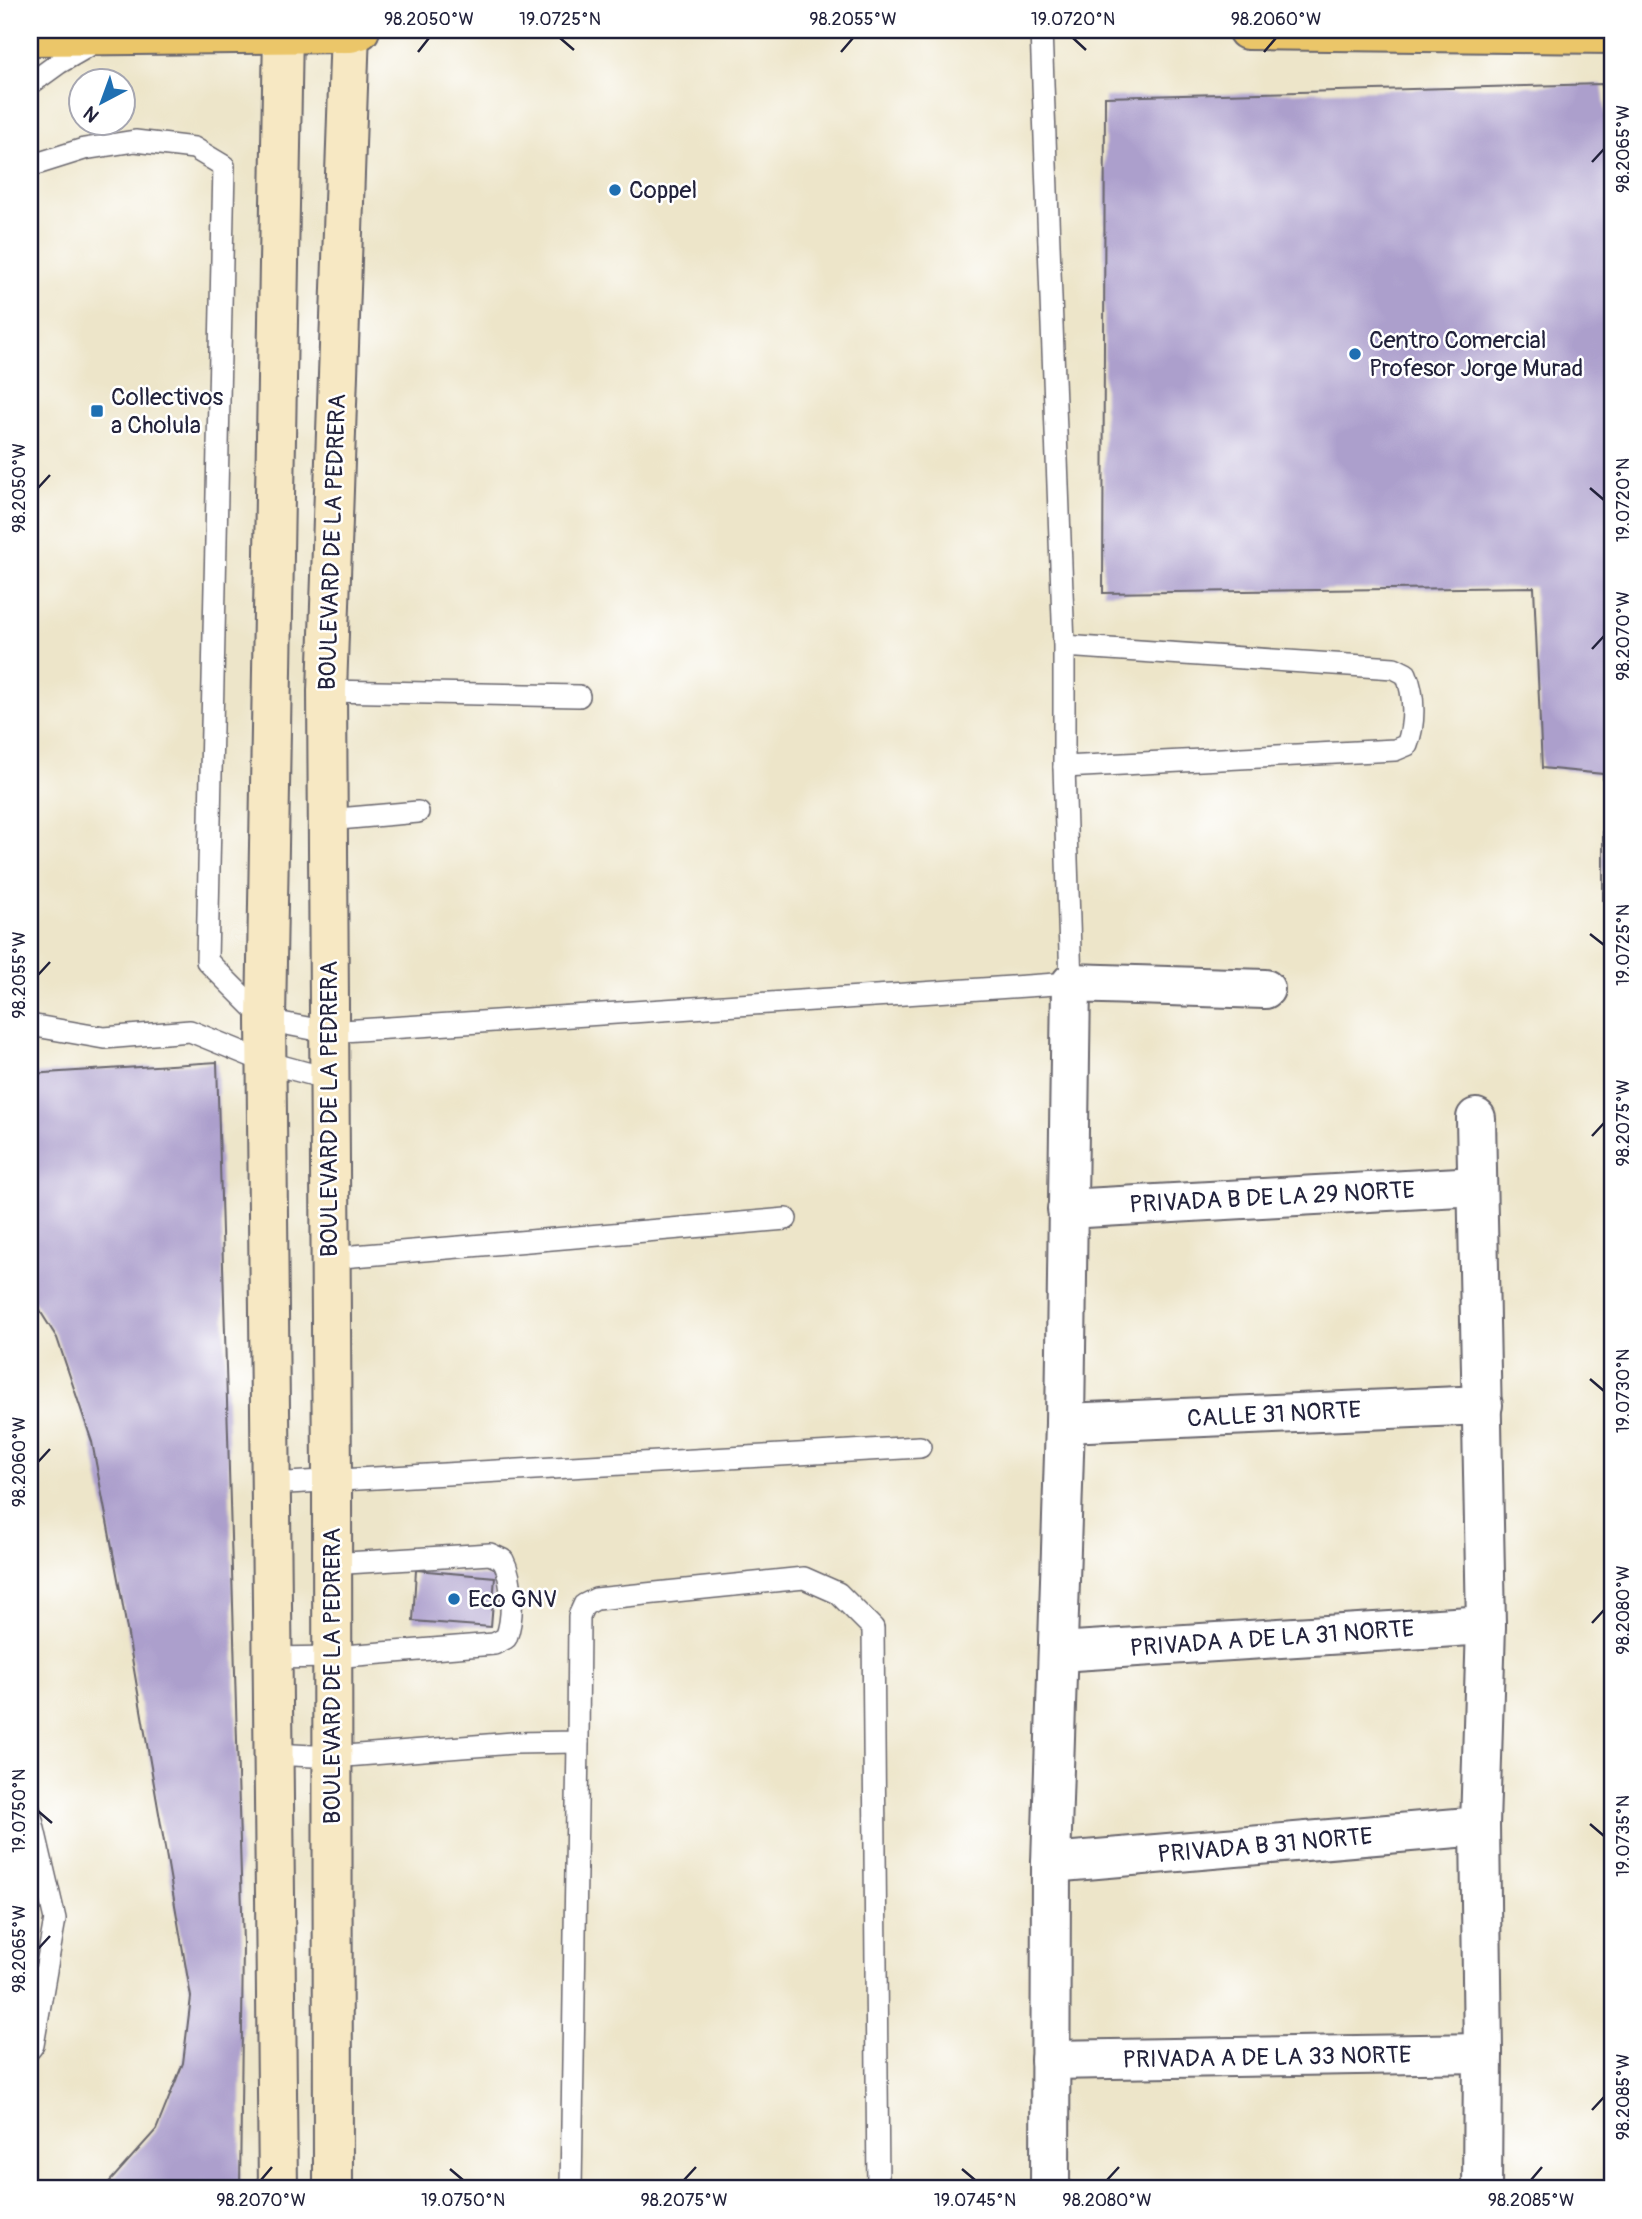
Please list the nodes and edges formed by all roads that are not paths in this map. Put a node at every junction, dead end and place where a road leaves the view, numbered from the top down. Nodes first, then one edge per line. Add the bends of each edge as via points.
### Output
1 (1041, 30) edge
2 (1247, 30) edge
3 (283, 31) edge
4 (353, 31) edge
5 (1612, 34) edge
6 (30, 36) edge
7 (106, 36) junction
8 (30, 84) edge
9 (30, 166) edge
10 (1064, 646) junction
11 (327, 691) junction
12 (579, 696) dead end
13 (1064, 766) junction
14 (418, 812) dead end
15 (327, 820) junction
16 (1071, 983) junction
17 (1265, 989) dead end
18 (266, 1020) junction
19 (30, 1025) edge
20 (328, 1032) junction
21 (266, 1062) junction
22 (329, 1079) junction
23 (1476, 1118) dead end
24 (1477, 1186) junction
25 (1068, 1209) junction
26 (786, 1219) dead end
27 (330, 1258) junction
28 (1483, 1405) junction
29 (1065, 1423) junction
30 (920, 1447) dead end
31 (332, 1480) junction
32 (270, 1484) junction
33 (331, 1563) junction
34 (1486, 1625) junction
35 (1058, 1651) junction
36 (332, 1657) junction
37 (272, 1658) junction
38 (579, 1742) junction
39 (273, 1754) junction
40 (332, 1757) junction
41 (30, 1812) edge
42 (1480, 1826) junction
43 (1051, 1863) junction
44 (30, 2049) edge
45 (1483, 2053) junction
46 (1050, 2060) junction
47 (278, 2189) edge
48 (333, 2189) edge
49 (571, 2189) edge
50 (878, 2189) edge
51 (1050, 2189) edge
52 (1482, 2189) edge

1 - 10 lane
2 - 5 main road
3 - 4 main road
3 - 7 main road
3 - 18 street
4 - 11 street, BOULEVARD DE LA PEDRERA
6 - 7 main road
7 - 8 lane
9 - 18 lane via 84,149 135,141 194,148 223,166 207,961
10 - 13 lane
10 - 13 lane via 1394,668 1406,674 1411,686 1412,732 1407,745 1395,750
11 - 12 lane
11 - 15 street, BOULEVARD DE LA PEDRERA
13 - 16 lane
14 - 15 lane
15 - 20 street, BOULEVARD DE LA PEDRERA
16 - 17 street
16 - 20 lane
16 - 25 street
18 - 20 lane
18 - 21 street
19 - 21 lane via 104,1038 190,1031
20 - 22 street, BOULEVARD DE LA PEDRERA
21 - 22 lane
21 - 32 street
22 - 27 street, BOULEVARD DE LA PEDRERA
23 - 24 street
24 - 25 street, PRIVADA B DE LA 29 NORTE
24 - 28 street
25 - 29 street
26 - 27 lane
27 - 31 street, BOULEVARD DE LA PEDRERA
28 - 29 street, CALLE 31 NORTE
28 - 34 street
29 - 35 street
30 - 31 lane
31 - 32 lane
31 - 33 street, BOULEVARD DE LA PEDRERA
32 - 37 street
33 - 36 street, BOULEVARD DE LA PEDRERA
33 - 36 lane via 490,1555 503,1560 509,1572 511,1626 506,1638 494,1644
34 - 35 street, PRIVADA A DE LA 31 NORTE
34 - 42 street
35 - 43 street
36 - 37 lane
36 - 40 street, BOULEVARD DE LA PEDRERA
37 - 39 street
38 - 40 lane via 513,1742
38 - 49 lane
38 - 50 lane via 579,1616 584,1605 596,1599 804,1577 838,1593 873,1628
39 - 40 lane
39 - 47 street
40 - 48 street, BOULEVARD DE LA PEDRERA
41 - 44 lane via 55,1919
42 - 43 street, PRIVADA B 31 NORTE
42 - 45 street
43 - 46 street
45 - 46 street, PRIVADA A DE LA 33 NORTE
45 - 52 street
46 - 51 street

